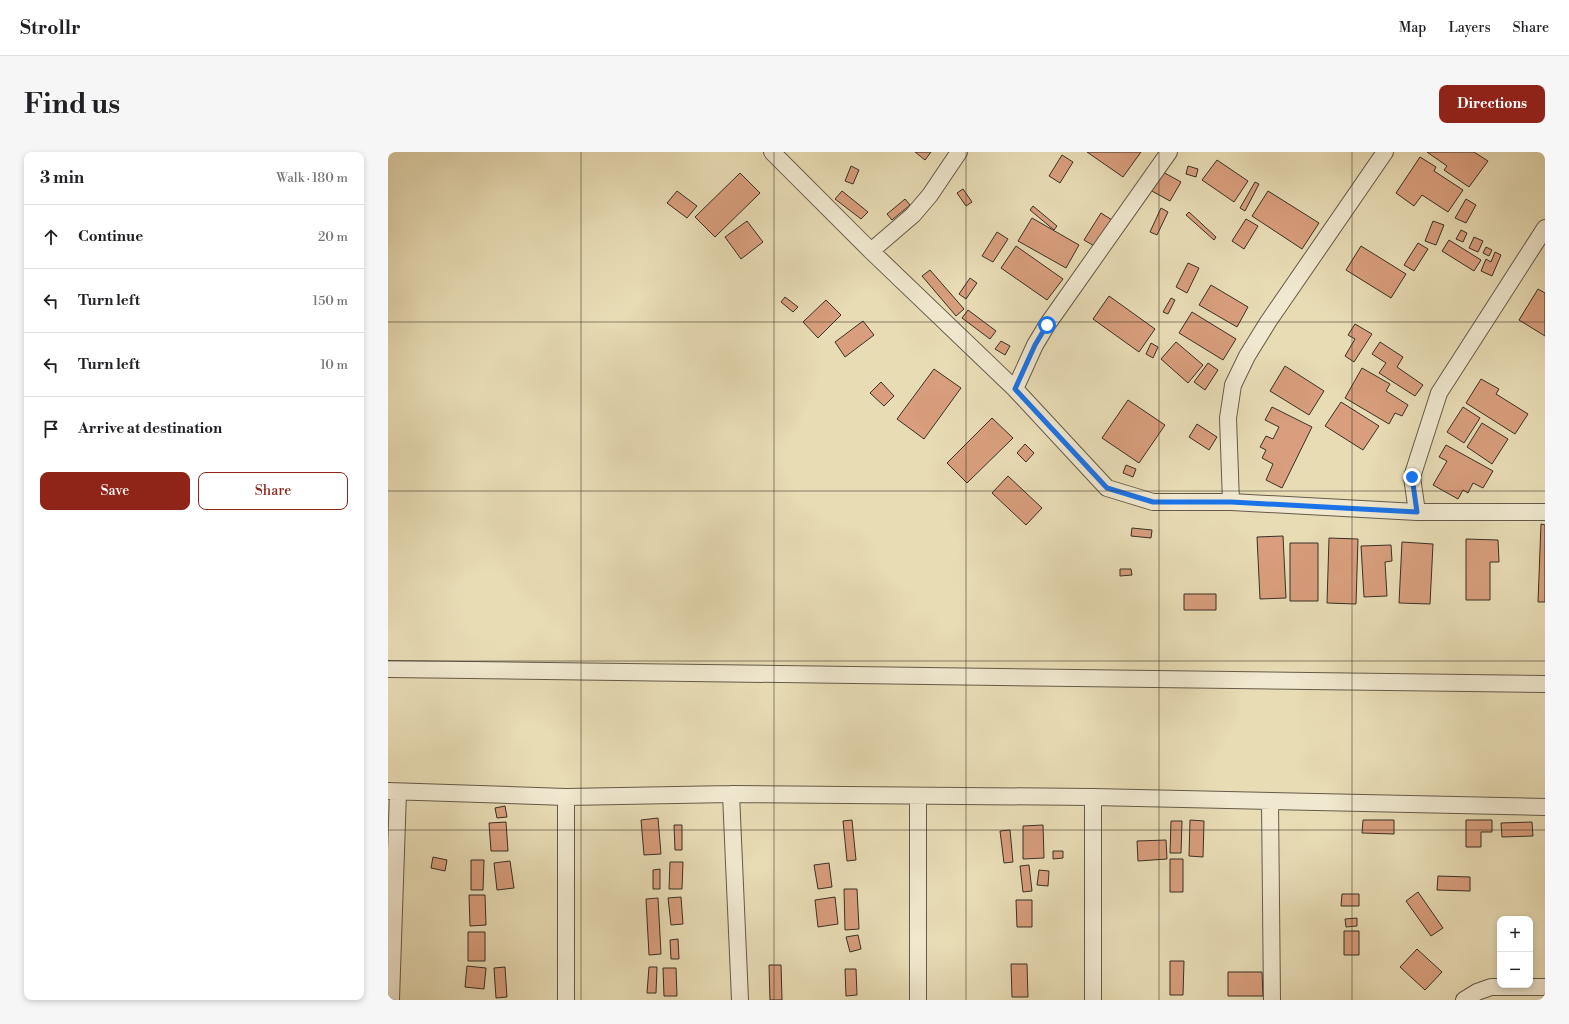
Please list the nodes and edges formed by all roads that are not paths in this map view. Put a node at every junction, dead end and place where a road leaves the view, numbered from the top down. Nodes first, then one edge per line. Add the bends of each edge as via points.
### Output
1 (772, 152) edge
2 (959, 152) edge
3 (1169, 152) edge
4 (1385, 152) edge
5 (1545, 228) edge
6 (872, 251) junction
7 (1015, 389) junction
8 (1231, 502) junction
9 (1417, 512) junction
10 (1545, 512) edge
11 (388, 669) edge
12 (1545, 684) edge
13 (393, 792) edge
14 (731, 794) junction
15 (566, 796) junction
16 (918, 796) junction
17 (1093, 797) junction
18 (1270, 802) junction
19 (1545, 807) edge
20 (1545, 987) edge
21 (391, 1000) edge
22 (566, 1000) edge
23 (740, 1000) edge
24 (918, 1000) edge
25 (1092, 1000) edge
26 (1272, 1000) edge
27 (1464, 1000) edge

1 - 6 street
2 - 6 street via 930,195
3 - 7 street via 1047,325
4 - 8 street via 1268,322 1233,385 1228,418
5 - 9 street via 1438,393 1412,477
6 - 7 street
7 - 8 street via 1107,488 1153,502
8 - 9 street
9 - 10 street
11 - 12 street
13 - 15 street
13 - 21 street
14 - 15 street
14 - 16 street
14 - 23 street
15 - 22 street
16 - 17 street
16 - 24 street
17 - 18 street
17 - 25 street
18 - 19 street
18 - 26 street
20 - 27 street via 1491,987

